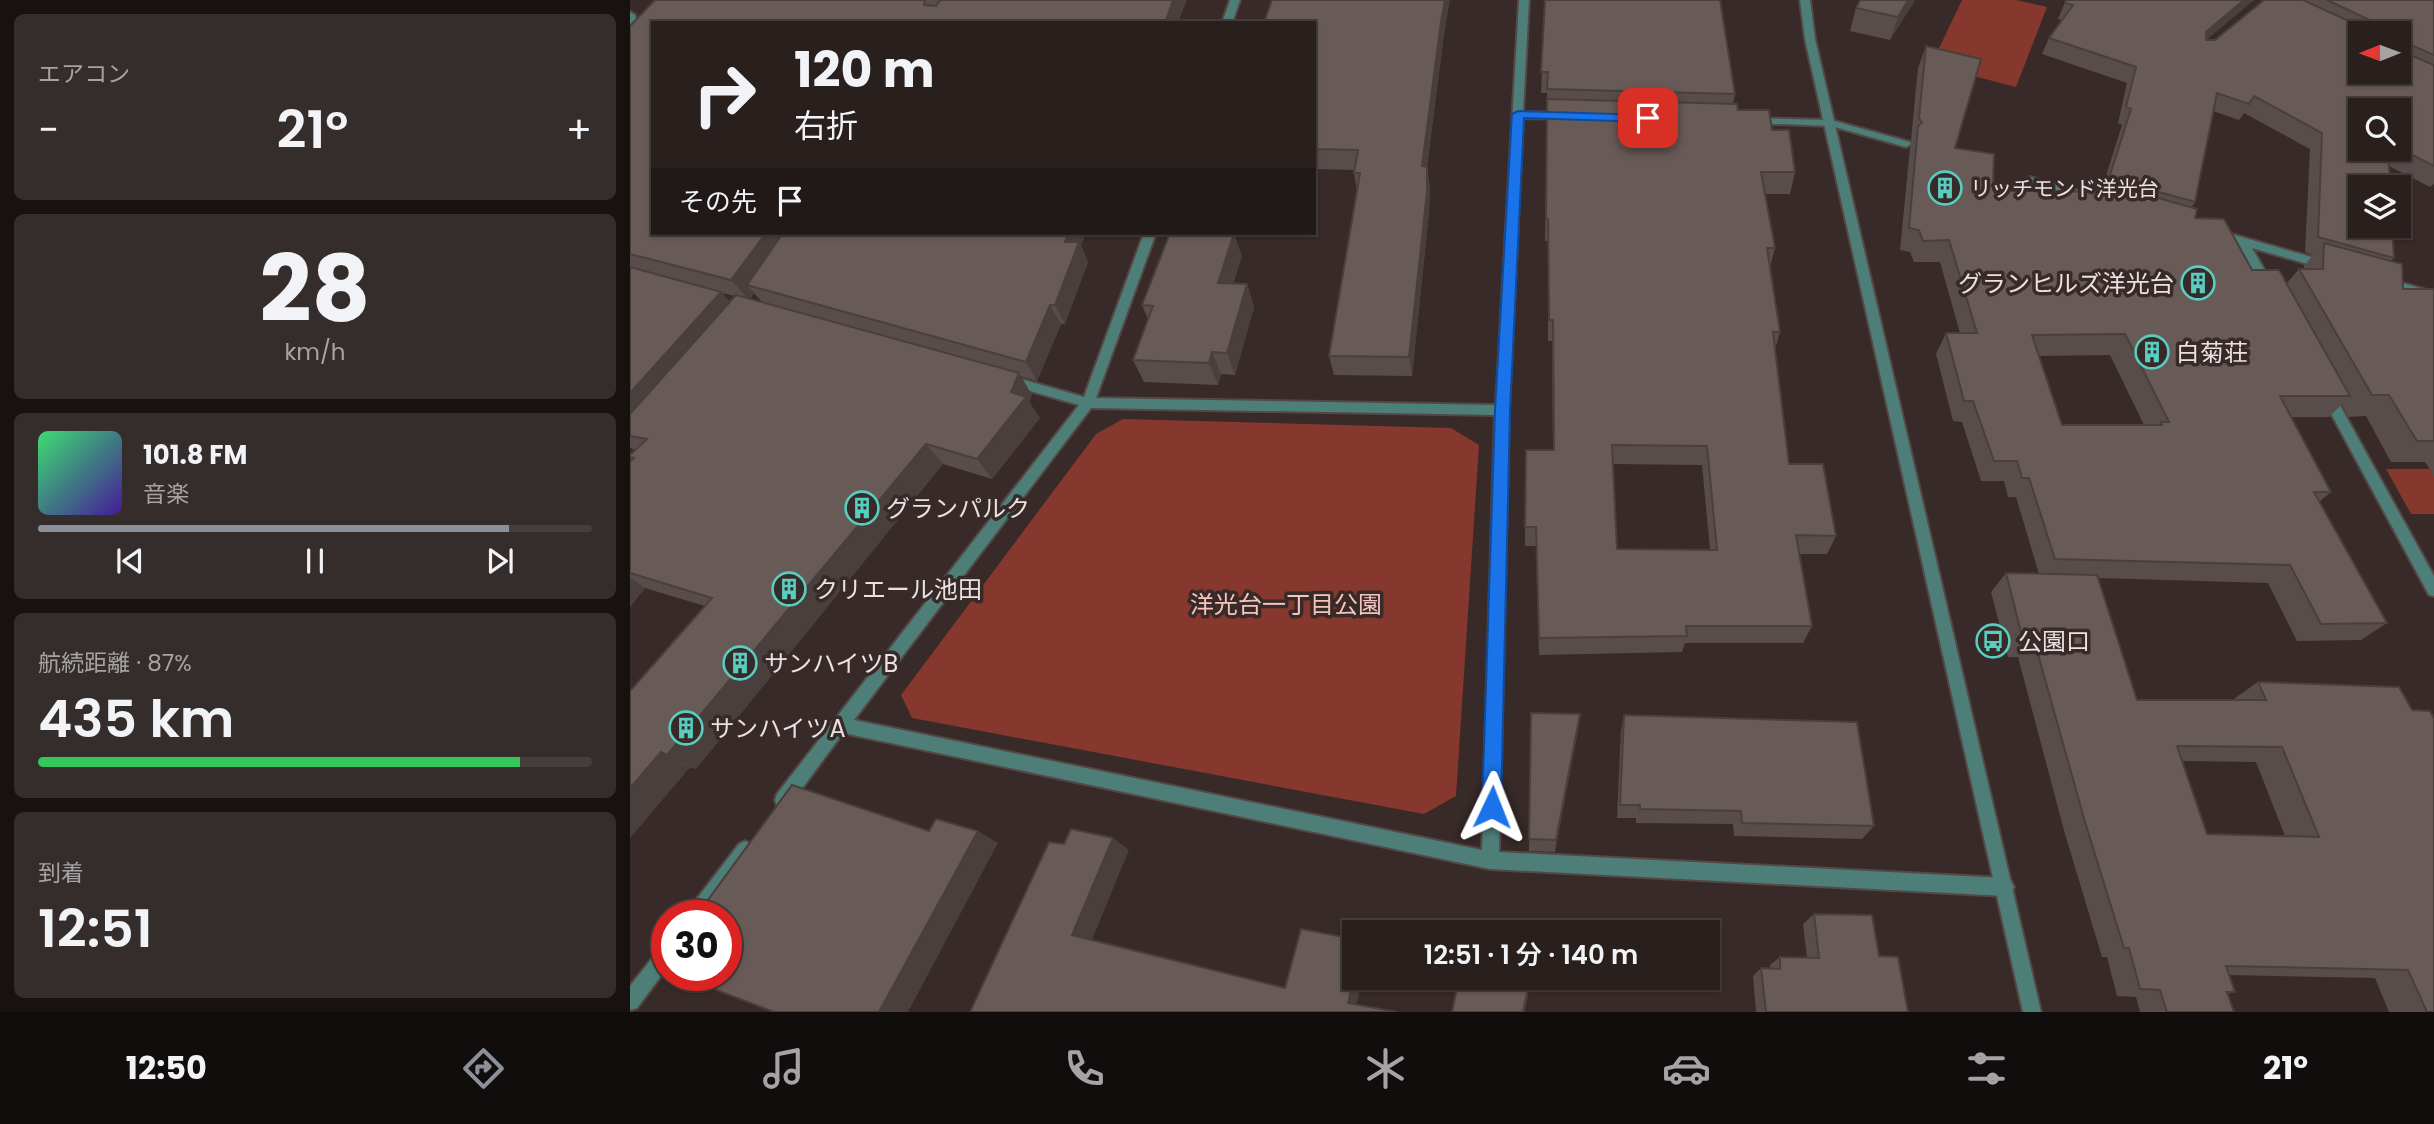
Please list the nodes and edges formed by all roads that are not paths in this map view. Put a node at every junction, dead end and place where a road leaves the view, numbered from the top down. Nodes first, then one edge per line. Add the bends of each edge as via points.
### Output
1 (1235, 0) edge
2 (1524, 0) edge
3 (1805, 0) edge
4 (630, 15) edge
5 (1228, 21) edge
6 (630, 39) edge
7 (1518, 114) junction
8 (1586, 116) edge
9 (1736, 120) edge
10 (1831, 123) junction
11 (1906, 144) dead end
12 (2031, 181) dead end
13 (2097, 200) edge
14 (2203, 230) edge
15 (1149, 235) edge
16 (2242, 241) junction
17 (2332, 267) edge
18 (2370, 278) edge
19 (2434, 296) edge
20 (2275, 301) edge
21 (994, 376) edge
22 (2322, 386) edge
23 (1088, 403) junction
24 (1502, 410) junction
25 (2434, 590) edge
26 (840, 725) junction
27 (776, 810) edge
28 (752, 841) edge
29 (1490, 860) junction
30 (2005, 887) junction
31 (707, 900) edge
32 (651, 974) edge
33 (630, 1001) edge
34 (2032, 1012) edge

1 - 5 street
2 - 7 street
3 - 10 street
4 - 6 street via 635,34
7 - 8 street
7 - 24 street
9 - 10 street
10 - 11 street
10 - 30 street
12 - 13 street
14 - 16 street
15 - 23 street
16 - 17 street
16 - 20 street
18 - 19 street
21 - 23 street
22 - 25 street
23 - 24 street
23 - 26 street
24 - 29 street
26 - 27 street
26 - 29 street
28 - 31 street
29 - 30 street
30 - 34 street
32 - 33 street

